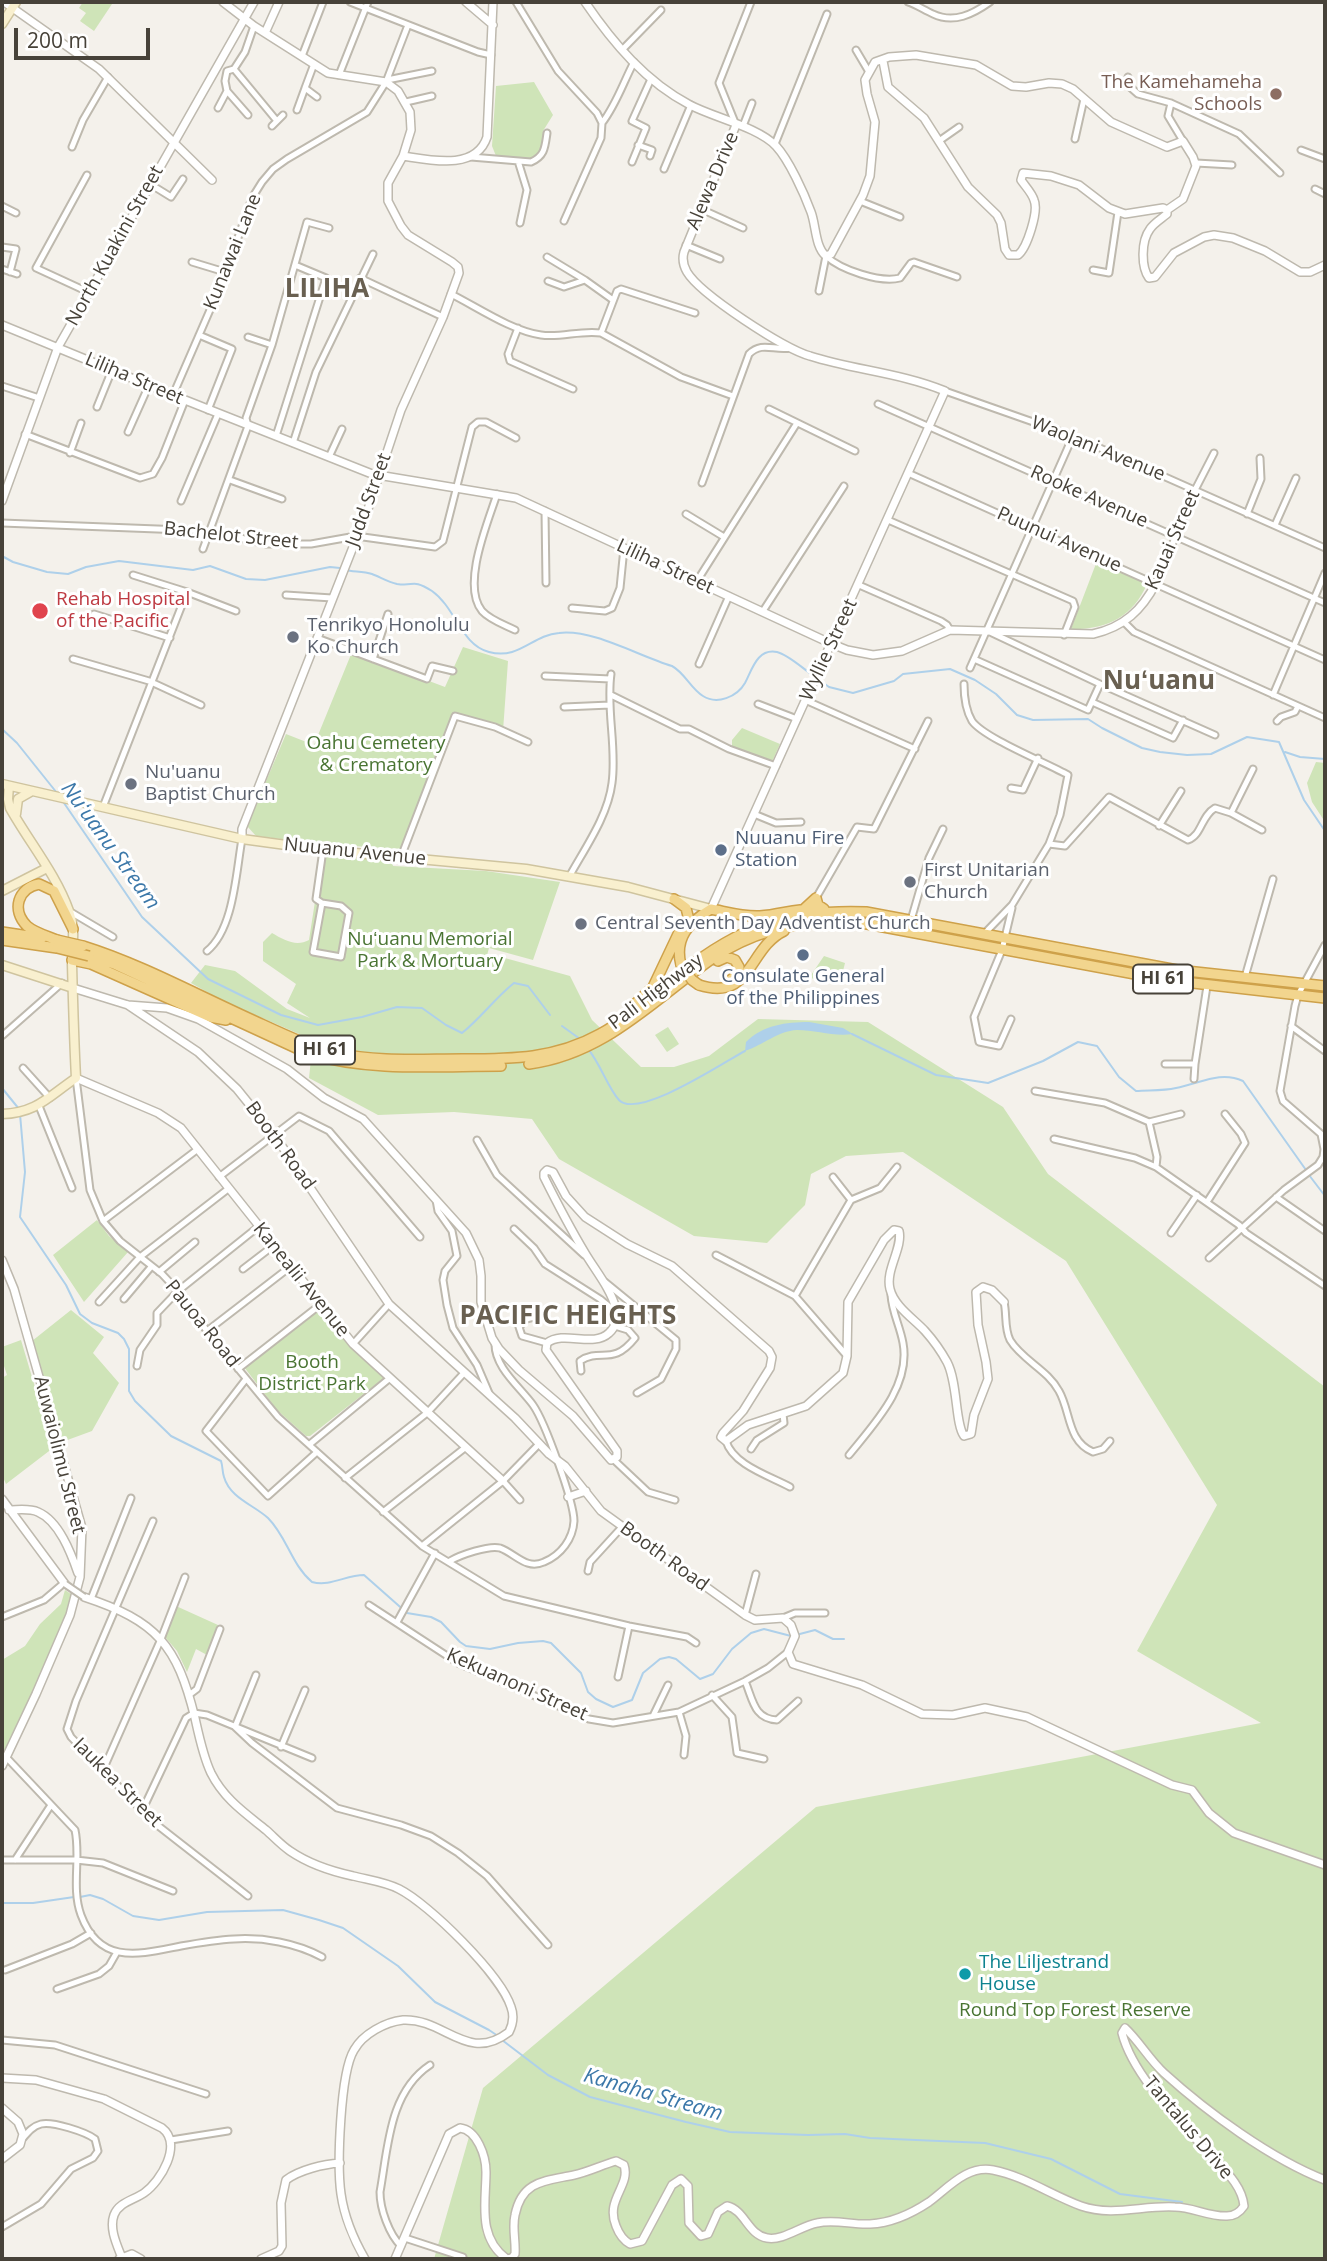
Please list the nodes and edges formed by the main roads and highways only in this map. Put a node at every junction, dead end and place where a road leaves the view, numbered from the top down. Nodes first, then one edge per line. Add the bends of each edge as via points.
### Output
1 (15, 5) edge
2 (2, 24) edge
3 (9, 786) edge
4 (32, 791) junction
5 (16, 817) junction
6 (47, 868) junction
7 (2, 891) edge
8 (674, 899) junction
9 (804, 908) junction
10 (711, 909) junction
11 (828, 910) junction
12 (805, 922) junction
13 (690, 924) junction
14 (74, 929) junction
15 (2, 932) edge
16 (2, 940) edge
17 (57, 944) junction
18 (90, 952) junction
19 (72, 960) junction
20 (2, 965) edge
21 (684, 965) junction
22 (686, 979) junction
23 (701, 983) junction
24 (1325, 986) edge
25 (73, 988) junction
26 (1325, 998) edge
27 (246, 1025) junction
28 (601, 1037) junction
29 (579, 1048) junction
30 (2, 1114) edge

1 - 2 main road
3 - 4 main road, Nuuanu Avenue
3 - 5 main road, Pauoa Road via 8,800
4 - 5 main road via 18,799
4 - 8 main road, Nuuanu Avenue via 243,839 488,864
5 - 6 main road, Pauoa Road
6 - 7 main road
6 - 14 main road, Pauoa Road
8 - 10 main road, Nuuanu Avenue
8 - 13 highway via 686,908
9 - 10 highway via 762,916
9 - 11 highway
9 - 11 highway via 816,898 818,905
10 - 13 highway
10 - 21 highway via 685,939
11 - 24 highway, Pali Highway / HI 61 via 866,912 1177,970
11 - 28 highway, Pali Highway / HI 61 via 760,924 736,935
12 - 22 highway, Pali Highway / HI 61 via 740,944
12 - 23 highway via 772,937 736,984 717,989
12 - 26 highway, Pali Highway / HI 61 via 862,923 1208,986
13 - 21 highway via 678,949
13 - 28 highway via 679,930 653,987
14 - 17 highway via 54,891 39,884 27,888 19,899 22,919
14 - 19 main road, Pauoa Road
15 - 17 highway, Pali Highway / HI 61
16 - 17 highway, Pali Highway / HI 61
17 - 18 highway, Pali Highway / HI 61, bridge
18 - 27 highway, Pali Highway / HI 61
18 - 29 highway, Pali Highway / HI 61 via 335,1053 369,1058 513,1060
19 - 25 main road, Pauoa Road
19 - 27 highway via 130,980 210,1017
20 - 25 main road
21 - 23 highway, bridge via 692,981
22 - 23 highway via 723,958 735,960 739,967 735,978 724,983
22 - 28 highway, Pali Highway / HI 61 via 630,1023
25 - 30 main road, Pauoa Road via 76,1078 28,1111
27 - 29 highway, Pali Highway / HI 61 via 309,1054 360,1066 514,1065 549,1060
28 - 29 highway, Pali Highway / HI 61

